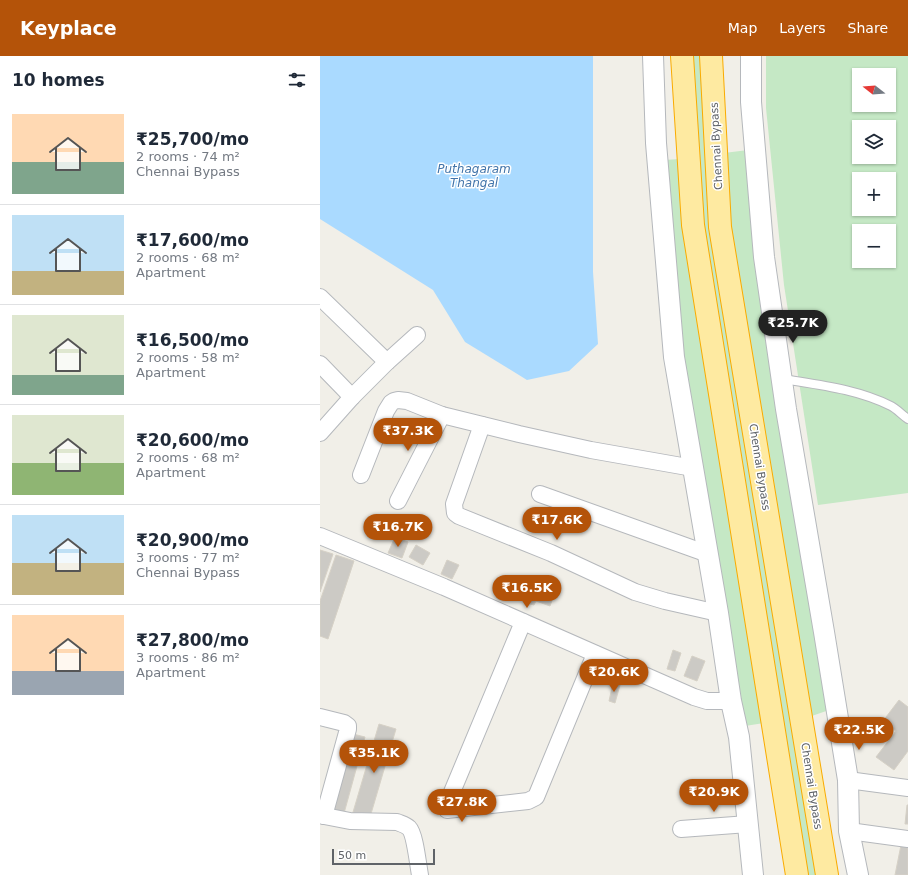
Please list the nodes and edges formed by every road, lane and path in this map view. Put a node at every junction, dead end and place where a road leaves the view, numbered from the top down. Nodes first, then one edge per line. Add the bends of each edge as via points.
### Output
1 (653, 56) edge
2 (682, 56) edge
3 (711, 56) edge
4 (751, 56) edge
5 (320, 296) edge
6 (417, 335) dead end
7 (387, 362) junction
8 (320, 364) edge
9 (782, 379) junction
10 (352, 397) junction
11 (442, 415) junction
12 (908, 419) edge
13 (482, 425) junction
14 (320, 433) edge
15 (693, 468) junction
16 (362, 475) dead end
17 (540, 494) dead end
18 (398, 501) dead end
19 (320, 536) edge
20 (708, 554) junction
21 (718, 613) junction
22 (523, 622) junction
23 (595, 654) junction
24 (731, 701) junction
25 (320, 716) edge
26 (848, 780) junction
27 (908, 788) edge
28 (322, 815) edge
29 (748, 824) junction
30 (681, 829) dead end
31 (849, 831) junction
32 (908, 839) edge
33 (420, 875) edge
34 (753, 875) edge
35 (797, 875) edge
36 (827, 875) edge
37 (858, 875) edge

1 - 15 street via 656,143 674,357
2 - 35 highway via 692,225
3 - 36 highway, Chennai Bypass via 720,227
4 - 9 street via 751,102 764,257
5 - 7 street
6 - 7 street
7 - 10 street
8 - 10 street
9 - 12 lane via 829,386 865,396 891,407
9 - 26 street
10 - 14 street
11 - 13 street
11 - 16 street via 407,401 398,400 391,403
11 - 18 street
13 - 15 street via 591,450
13 - 21 street via 454,504 455,513 635,592
15 - 20 street
17 - 20 street
19 - 22 street
20 - 21 street
21 - 24 street
22 - 23 street
22 - 23 street via 447,804 447,810 528,801 536,796
23 - 24 street via 708,702
24 - 29 street via 739,737
25 - 28 street via 348,726
26 - 27 street
26 - 31 street
28 - 33 street via 350,821 397,822 404,825 410,829 413,836
29 - 30 street
29 - 34 street
31 - 32 street
31 - 37 street

